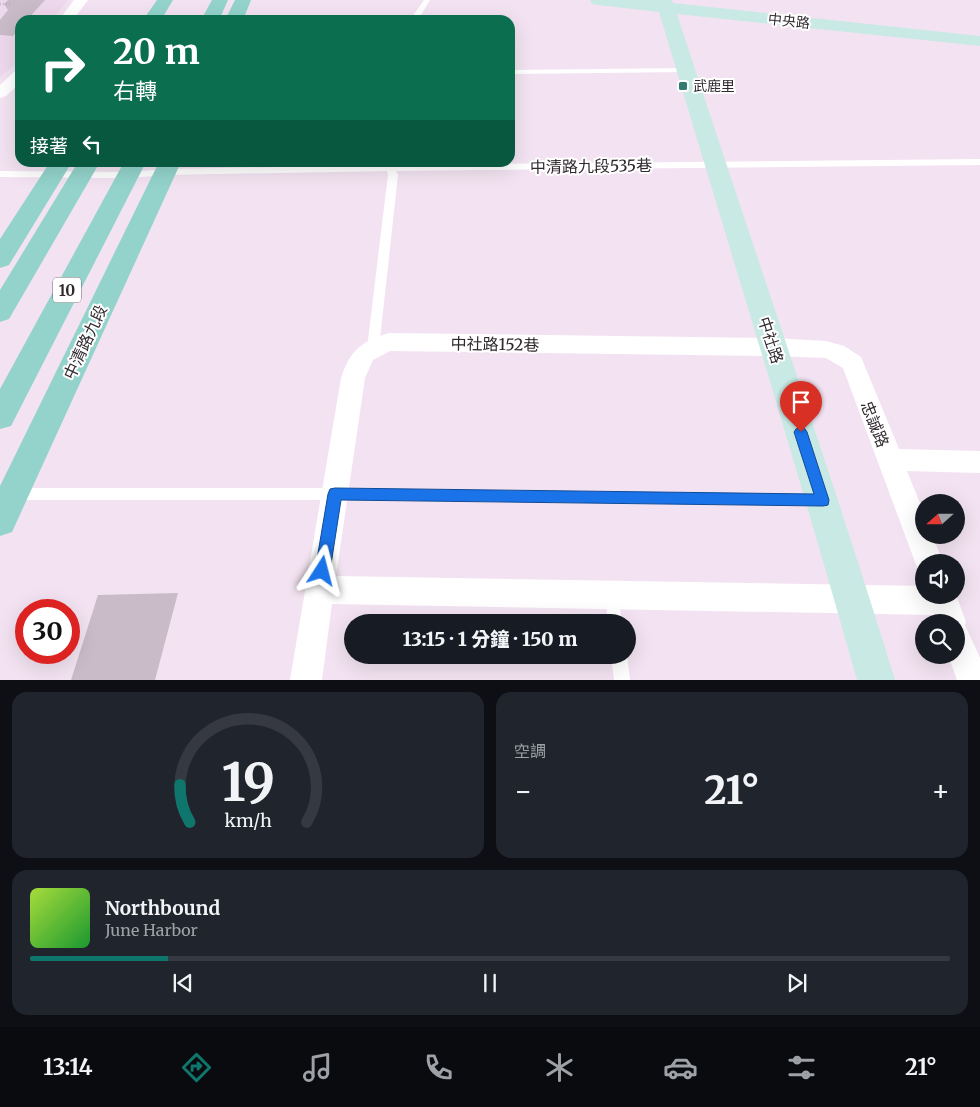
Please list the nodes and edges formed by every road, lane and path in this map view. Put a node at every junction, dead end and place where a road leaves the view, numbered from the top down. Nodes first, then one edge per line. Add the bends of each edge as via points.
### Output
1 (81, 0) edge
2 (164, 0) edge
3 (220, 0) edge
4 (243, 0) edge
5 (426, 0) edge
6 (598, 0) edge
7 (0, 4) edge
8 (12, 4) dead end
9 (665, 4) edge
10 (70, 15) edge
11 (155, 15) edge
12 (212, 15) edge
13 (236, 15) edge
14 (417, 15) edge
15 (980, 41) edge
16 (686, 70) junction
17 (515, 72) edge
18 (15, 80) edge
19 (0, 94) edge
20 (980, 162) edge
21 (716, 164) junction
22 (515, 165) edge
23 (168, 167) edge
24 (391, 167) edge
25 (71, 169) edge
26 (131, 169) edge
27 (0, 174) edge
28 (0, 259) edge
29 (0, 312) edge
30 (373, 348) junction
31 (773, 348) junction
32 (0, 417) edge
33 (890, 460) junction
34 (980, 462) edge
35 (13, 494) junction
36 (335, 494) junction
37 (823, 500) junction
38 (0, 521) edge
39 (925, 554) edge
40 (319, 590) junction
41 (612, 594) junction
42 (852, 600) junction
43 (945, 606) edge
44 (614, 614) edge
45 (965, 659) edge
46 (620, 664) edge
47 (306, 680) edge
48 (622, 680) edge
49 (876, 680) edge
50 (973, 680) edge

1 - 10 street
2 - 11 main road
3 - 12 main road
4 - 13 main road
5 - 14 lane
6 - 9 street, 中央路
7 - 8 path
9 - 15 street, 中央路
9 - 16 street, 中社路
16 - 17 lane
16 - 21 street, 中社路
18 - 19 street
20 - 21 lane, 中清路九段535巷
21 - 22 lane, 中清路九段535巷
21 - 31 street, 中社路
23 - 26 lane, 中清路九段535巷
23 - 35 main road, 中清路九段
24 - 30 lane via 393,175
25 - 26 lane, 中清路九段535巷
25 - 27 lane, 中清路九段535巷
25 - 28 main road
25 - 29 main road
26 - 32 main road, 10
30 - 31 street, 中社路152巷 via 389,342
30 - 36 street via 358,360 353,378
31 - 33 street, 忠誠路 via 835,350 845,355 853,363
31 - 37 street, 中社路
33 - 34 street
33 - 39 street, 忠誠路
35 - 36 lane
35 - 38 main road, 中清路九段
36 - 37 lane
36 - 40 street
37 - 42 street, 中社路
40 - 41 street
40 - 47 street
41 - 42 street
41 - 44 lane
42 - 43 street
42 - 49 street, 中社路
45 - 50 street
46 - 48 lane

